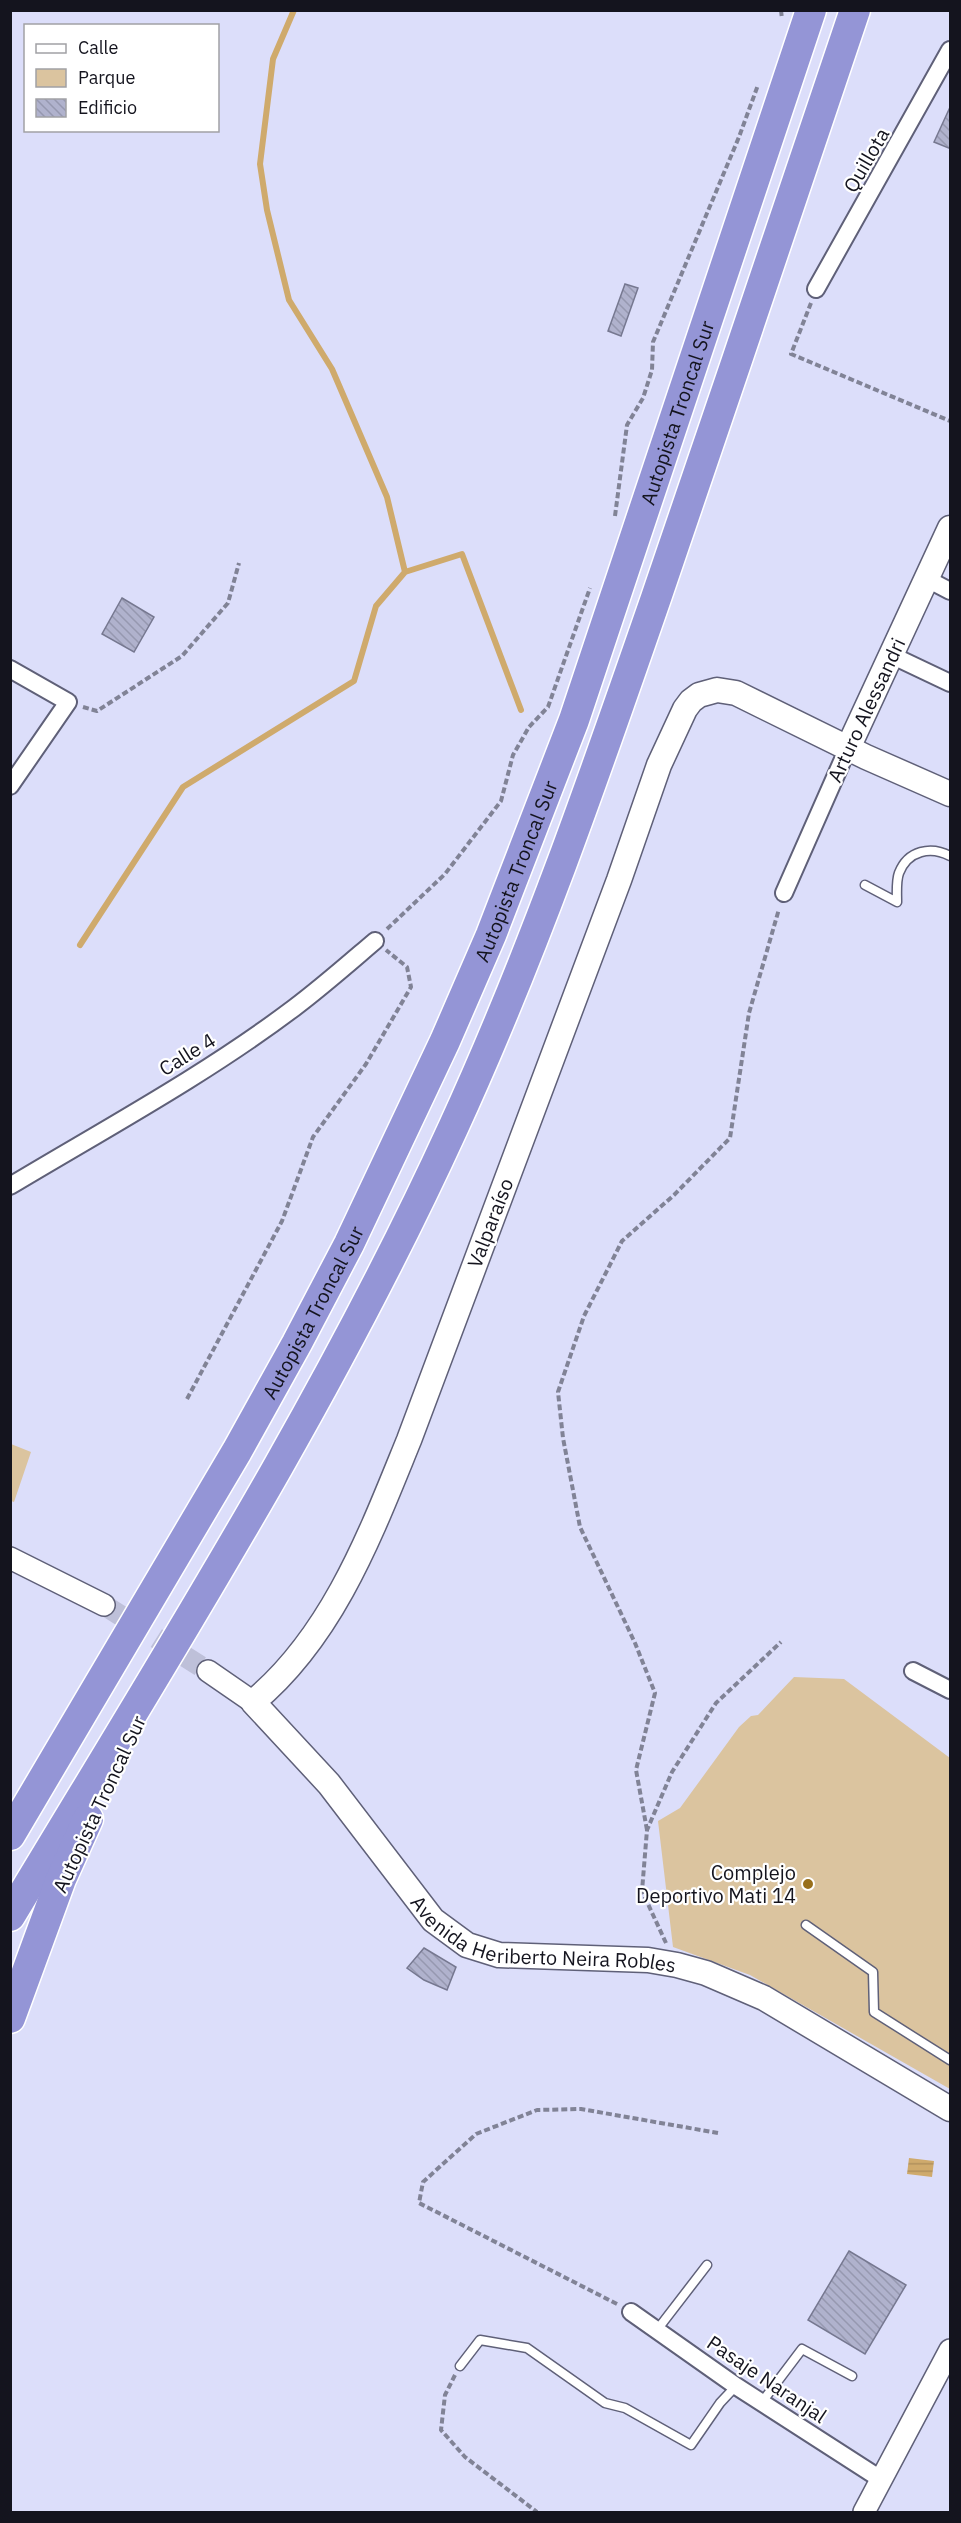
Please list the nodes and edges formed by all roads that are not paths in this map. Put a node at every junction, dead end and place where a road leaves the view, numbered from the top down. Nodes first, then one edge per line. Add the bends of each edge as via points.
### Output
1 (811, 10) edge
2 (855, 10) edge
3 (951, 50) edge
4 (946, 69) edge
5 (816, 289) road end
6 (951, 528) edge
7 (927, 579) junction
8 (951, 591) edge
9 (891, 655) junction
10 (10, 669) edge
11 (951, 683) edge
12 (848, 748) junction
13 (10, 786) edge
14 (951, 794) edge
15 (951, 856) edge
16 (865, 885) dead end
17 (784, 893) road end
18 (375, 941) road end
19 (10, 1186) edge
20 (10, 1558) edge
21 (104, 1605) tunnel mouth
22 (183, 1628) junction
23 (208, 1671) tunnel mouth
24 (912, 1671) dead end
25 (103, 1679) junction
26 (951, 1690) edge
27 (253, 1702) junction
28 (10, 1801) edge
29 (10, 1835) edge
30 (10, 1916) edge
31 (806, 1925) dead end
32 (10, 2018) edge
33 (951, 2060) edge
34 (951, 2109) edge
35 (707, 2265) dead end
36 (631, 2312) road end
37 (657, 2330) junction
38 (951, 2350) edge
39 (460, 2366) road end
40 (852, 2376) dead end
41 (736, 2386) junction
42 (762, 2402) junction
43 (882, 2480) junction
44 (864, 2512) edge

1 - 25 highway, Autopista Troncal Sur via 574,720 491,935 398,1143 297,1343
2 - 22 highway, Autopista Troncal Sur via 574,836 496,1030 448,1139 358,1321
3 - 4 street, Quillota
4 - 5 street, Quillota
6 - 7 main road, Arturo Alessandri
7 - 8 street
7 - 9 main road, Arturo Alessandri
9 - 11 street
9 - 12 main road, Arturo Alessandri
10 - 13 street via 68,702
12 - 14 main road, Valparaíso
12 - 17 street, Arturo Alessandri
12 - 27 main road, Valparaíso via 727,690 699,695 681,717 659,765 611,903 374,1526 348,1581 292,1665
15 - 16 lane via 934,849 909,859 899,874 897,902
18 - 19 street, Calle 4 via 264,1029
20 - 21 street
22 - 30 highway, Autopista Troncal Sur
22 - 32 highway, Autopista Troncal Sur via 80,1836
23 - 27 street, Avenida Heriberto Neira Robles
24 - 26 street
25 - 28 highway, Autopista Troncal Sur
25 - 29 highway, Autopista Troncal Sur
27 - 34 main road, Avenida Heriberto Neira Robles via 329,1784 433,1920 454,1938 499,1955 648,1960 736,1984
31 - 33 lane via 873,1972 874,2012
35 - 37 lane
36 - 37 street, Pasaje Naranjal
37 - 41 street, Pasaje Naranjal
38 - 43 street
39 - 41 lane via 480,2340 527,2348 605,2403 625,2409 692,2445
40 - 42 lane via 802,2349
41 - 42 street, Pasaje Naranjal
42 - 43 street, Pasaje Naranjal
43 - 44 street

